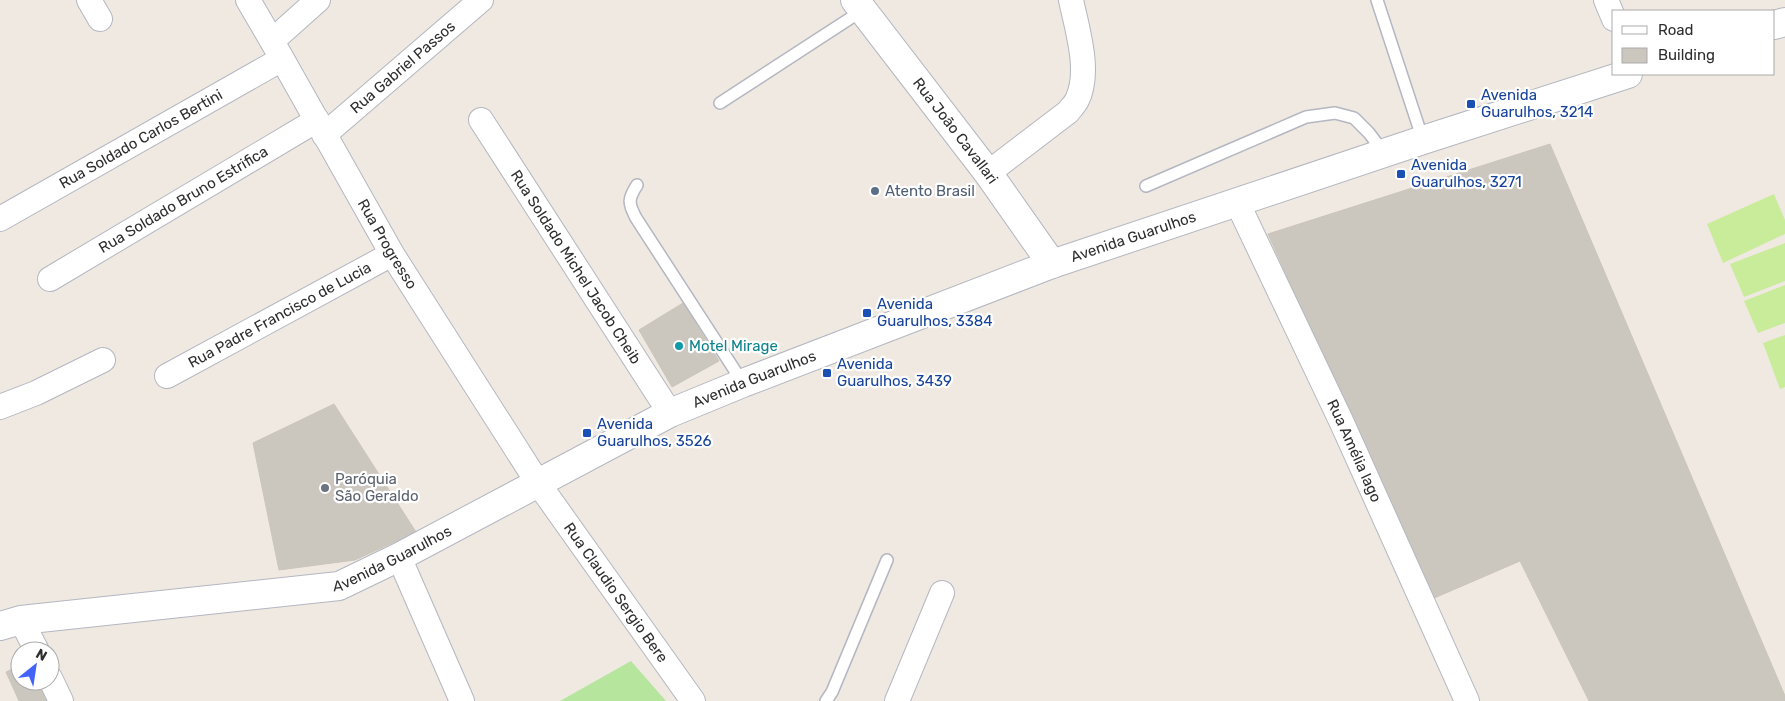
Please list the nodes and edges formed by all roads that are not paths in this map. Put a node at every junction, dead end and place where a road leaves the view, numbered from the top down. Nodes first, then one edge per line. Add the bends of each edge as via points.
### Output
1 (248, 0) edge
2 (318, 0) edge
3 (481, 0) edge
4 (1071, 0) edge
5 (1377, 0) edge
6 (1606, 0) edge
7 (859, 5) edge
8 (1612, 14) edge
9 (277, 50) junction
10 (1625, 75) edge
11 (720, 104) dead end
12 (481, 120) dead end
13 (320, 127) junction
14 (1423, 140) junction
15 (1384, 153) junction
16 (988, 173) junction
17 (637, 185) dead end
18 (1146, 186) dead end
19 (1237, 202) junction
20 (0, 219) edge
21 (392, 254) junction
22 (1052, 264) junction
23 (50, 279) dead end
24 (103, 360) dead end
25 (167, 376) dead end
26 (743, 383) junction
27 (0, 407) edge
28 (670, 413) junction
29 (538, 483) junction
30 (399, 558) junction
31 (887, 560) dead end
32 (942, 592) dead end
33 (11, 623) edge
34 (28, 641) edge
35 (462, 701) edge
36 (693, 701) edge
37 (826, 701) edge
38 (897, 701) edge
39 (1467, 701) edge

1 - 9 street, Rua Progresso
2 - 9 street, Rua Soldado Carlos Bertini
3 - 13 street, Rua Gabriel Passos
4 - 16 street via 1084,69 1077,101 1068,112
5 - 14 lane
6 - 8 street
7 - 11 lane
7 - 16 main road, Rua João Cavallari
9 - 13 street, Rua Progresso
9 - 20 street, Rua Soldado Carlos Bertini
10 - 14 main road, Avenida Guarulhos
12 - 28 street, Rua Soldado Michel Jacob Cheib
13 - 21 street, Rua Progresso
13 - 23 street, Rua Soldado Bruno Estrifica
14 - 15 main road, Avenida Guarulhos
15 - 18 lane via 1354,118 1336,113 1306,117
15 - 19 main road, Avenida Guarulhos
16 - 22 main road, Rua João Cavallari
17 - 26 lane via 630,197 630,207
19 - 22 main road, Avenida Guarulhos
19 - 39 street, Rua Amélia lago via 1342,423
21 - 25 street, Rua Padre Francisco de Lucia
21 - 29 street, Rua Progresso
22 - 26 main road, Avenida Guarulhos
24 - 27 street
26 - 28 main road, Avenida Guarulhos
28 - 29 main road, Avenida Guarulhos
29 - 30 main road, Avenida Guarulhos
29 - 36 street, Rua Claudio Sergio Bere
30 - 33 main road, Avenida Guarulhos via 339,586
30 - 35 street
31 - 37 lane
32 - 38 street
33 - 34 street

